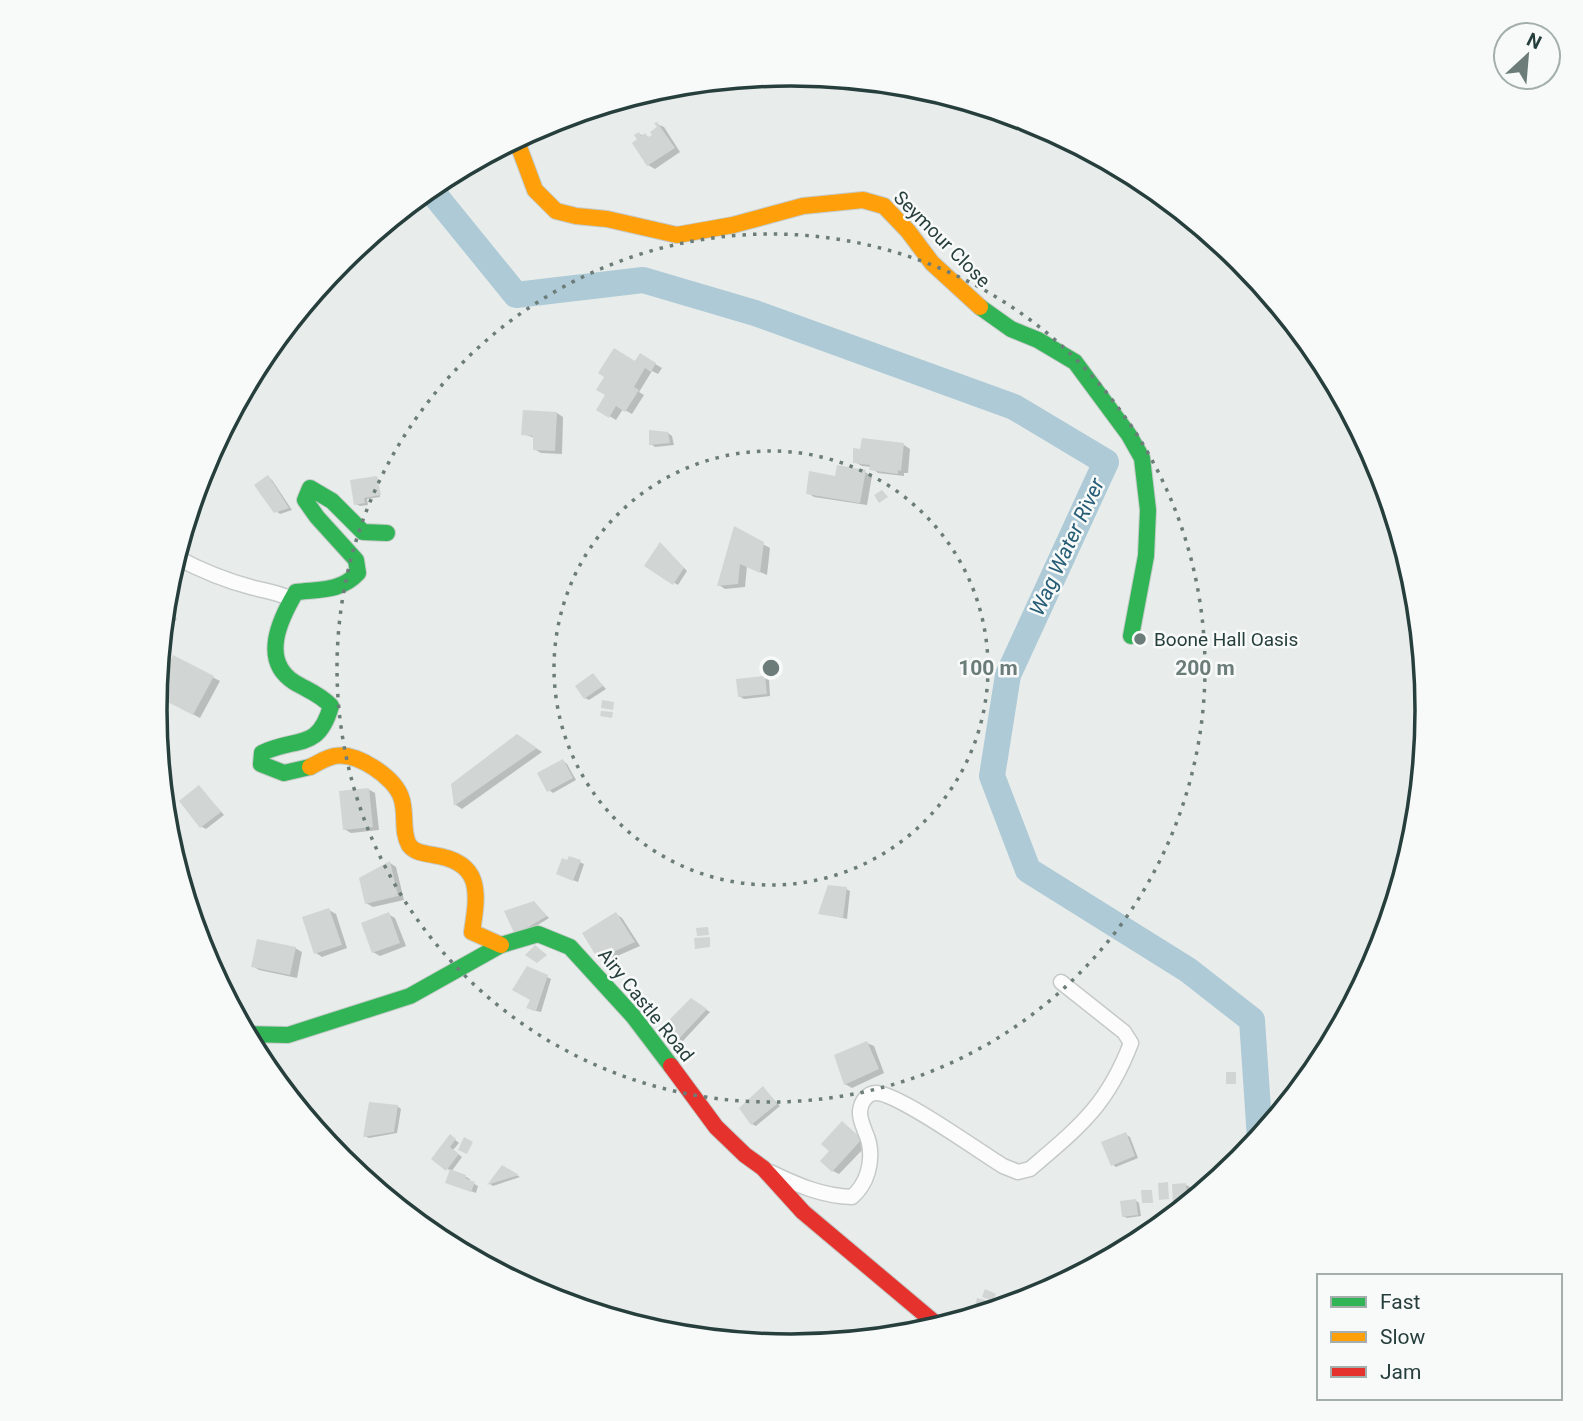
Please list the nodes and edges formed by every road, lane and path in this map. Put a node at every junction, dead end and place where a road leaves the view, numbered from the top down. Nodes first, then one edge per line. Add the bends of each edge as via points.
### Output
1 (519, 148) edge
2 (387, 533) dead end
3 (185, 561) edge
4 (292, 599) junction
5 (1131, 636) dead end
6 (501, 945) junction
7 (1060, 982) dead end
8 (257, 1034) edge
9 (763, 1168) junction
10 (930, 1319) edge

1 - 5 street, Seymour Close via 535,190 556,211 677,235 803,206 863,200 884,206 932,263 973,302 1011,329 1074,362 1129,435 1142,458 1148,510 1146,556
2 - 4 street via 363,532 335,503 310,488 306,500 356,560 358,573 349,584 296,592
3 - 4 street
4 - 6 street via 279,623 276,663 286,677 324,696 331,706 327,726 313,738 274,746 262,753 261,764 287,775 337,756 371,766 388,778 401,795 408,844 416,851 470,868 476,904 472,932
6 - 8 street, Airy Castle Road via 410,996 288,1035
6 - 9 street, Airy Castle Road via 538,934 570,947 633,1016 716,1127
7 - 9 street via 1124,1031 1131,1043 1111,1088 1092,1114 1030,1169 1018,1172 1003,1166 883,1093 864,1098 860,1111 869,1145 869,1172 852,1197 806,1188
9 - 10 street, Airy Castle Road via 803,1212

